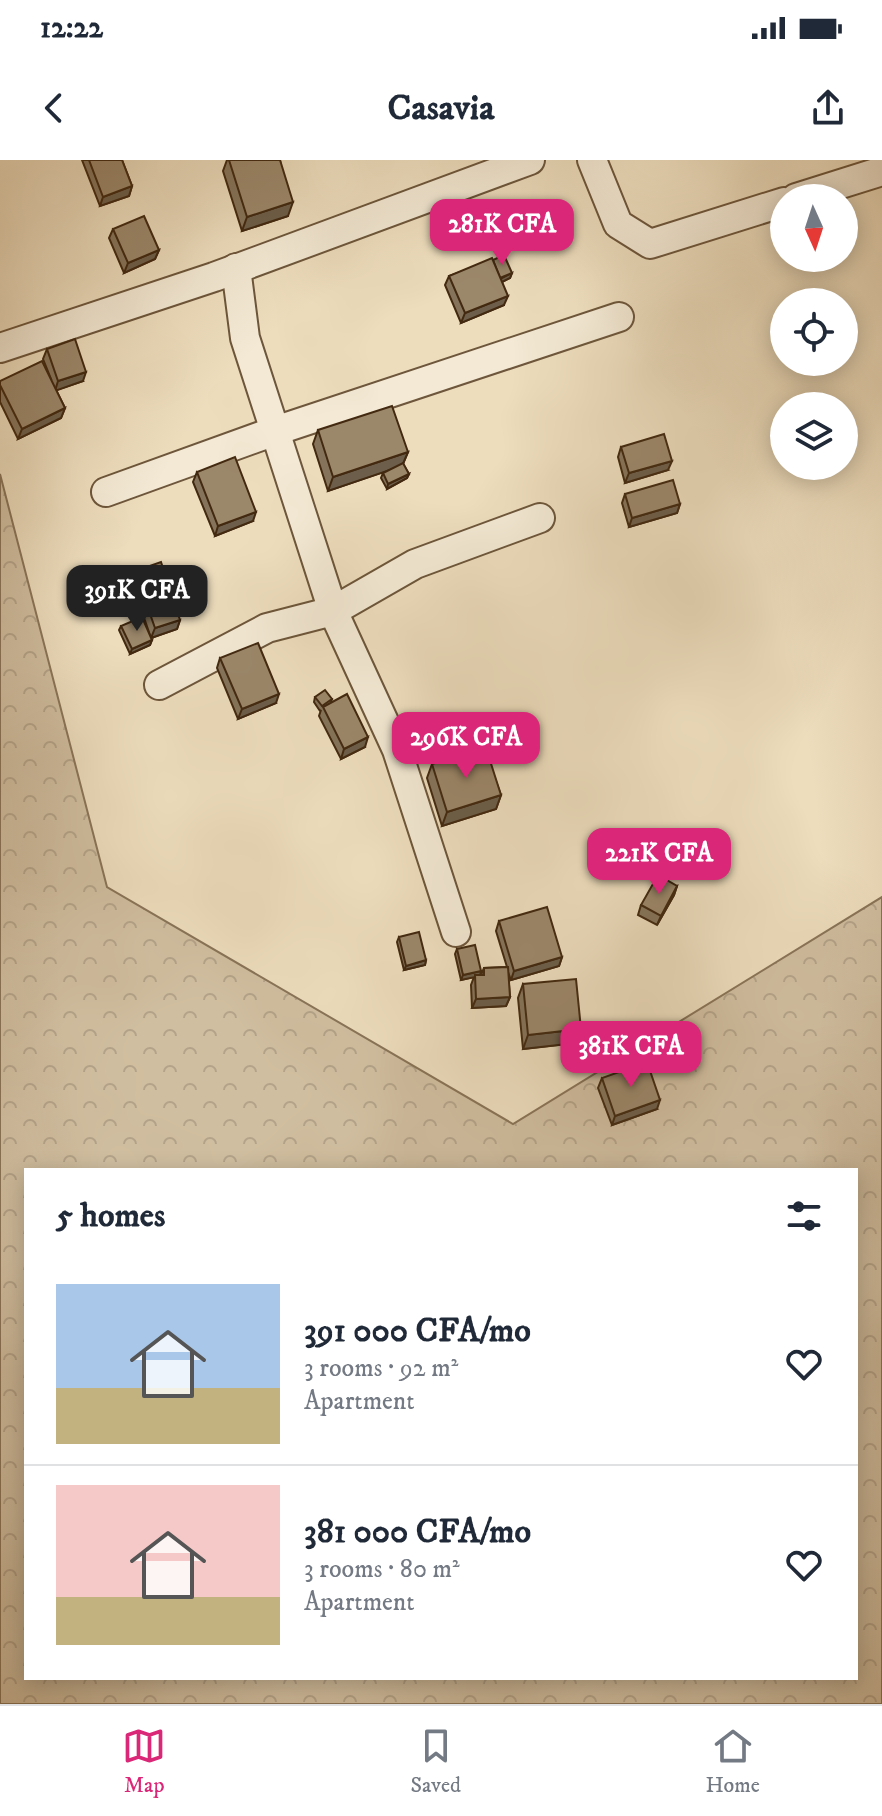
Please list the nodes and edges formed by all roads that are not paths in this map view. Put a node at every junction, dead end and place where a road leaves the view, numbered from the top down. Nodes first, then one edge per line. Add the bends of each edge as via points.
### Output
1 (530, 160) edge
2 (592, 160) edge
3 (882, 171) edge
4 (841, 184) edge
5 (770, 206) edge
6 (236, 268) junction
7 (619, 317) dead end
8 (0, 348) edge
9 (275, 431) junction
10 (106, 492) dead end
11 (540, 518) dead end
12 (333, 611) junction
13 (159, 685) dead end
14 (456, 932) dead end

1 - 6 street
2 - 5 street via 618,224 650,244
3 - 4 street
6 - 8 street
6 - 9 street via 245,338
7 - 9 street
9 - 10 street
9 - 12 street
11 - 12 street via 415,564
12 - 13 street via 267,628
12 - 14 street via 397,750

